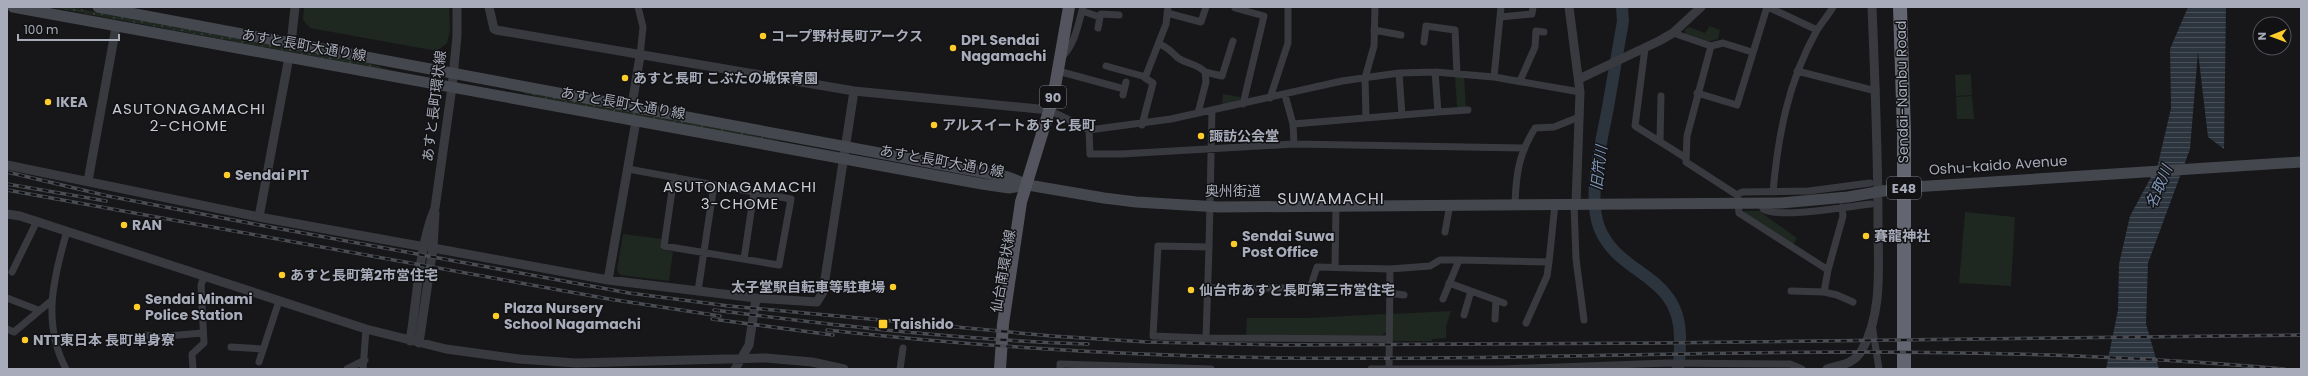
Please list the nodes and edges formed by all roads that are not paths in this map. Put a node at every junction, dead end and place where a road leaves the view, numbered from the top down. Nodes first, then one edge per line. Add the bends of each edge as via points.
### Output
1 (13, 7) edge
2 (98, 7) edge
3 (295, 7) edge
4 (458, 7) edge
5 (490, 7) edge
6 (638, 7) edge
7 (1069, 7) edge
8 (1206, 7) edge
9 (1288, 7) edge
10 (1375, 7) edge
11 (1501, 7) edge
12 (1533, 7) edge
13 (1569, 7) edge
14 (1701, 7) edge
15 (1768, 7) edge
16 (1833, 7) edge
17 (1872, 7) edge
18 (1900, 7) edge
19 (1235, 8) dead end
20 (118, 9) edge
21 (1082, 9) edge
22 (1168, 10) edge
23 (1118, 15) dead end
24 (1100, 17) junction
25 (1500, 17) junction
26 (116, 27) junction
27 (1098, 28) dead end
28 (1374, 30) junction
29 (1816, 30) junction
30 (1544, 32) dead end
31 (1672, 32) junction
32 (1401, 35) dead end
33 (1233, 41) dead end
34 (1424, 42) dead end
35 (291, 44) junction
36 (1159, 44) junction
37 (1711, 46) junction
38 (1645, 48) junction
39 (1752, 52) junction
40 (640, 56) junction
41 (289, 57) junction
42 (1061, 58) junction
43 (1106, 66) dead end
44 (1058, 71) junction
45 (1797, 71) junction
46 (453, 72) junction
47 (1206, 72) junction
48 (1435, 72) junction
49 (1399, 73) junction
50 (1457, 74) junction
51 (1146, 77) junction
52 (1494, 77) junction
53 (1365, 78) junction
54 (1579, 79) junction
55 (1520, 81) junction
56 (452, 87) junction
57 (1124, 88) dead end
58 (854, 91) junction
59 (1876, 91) junction
60 (1580, 92) junction
61 (1697, 93) junction
62 (1285, 95) junction
63 (1661, 96) dead end
64 (1270, 98) junction
65 (1243, 104) junction
66 (632, 105) junction
67 (1049, 110) junction
68 (1212, 110) junction
69 (1468, 110) dead end
70 (1438, 112) junction
71 (1198, 113) junction
72 (1402, 114) junction
73 (1366, 117) junction
74 (1579, 117) junction
75 (636, 121) junction
76 (1294, 124) junction
77 (1142, 125) junction
78 (1089, 130) junction
79 (1660, 141) junction
80 (1294, 144) junction
81 (845, 147) junction
82 (1212, 148) junction
83 (1523, 148) junction
84 (842, 158) junction
85 (1686, 158) junction
86 (2301, 162) edge
87 (7, 165) edge
88 (628, 169) junction
89 (674, 177) junction
90 (88, 181) junction
91 (1870, 183) dead end
92 (714, 185) junction
93 (1028, 185) junction
94 (754, 192) junction
95 (1773, 192) junction
96 (1881, 192) junction
97 (1737, 199) junction
98 (1763, 202) junction
99 (1450, 204) junction
100 (1515, 204) junction
101 (1555, 204) junction
102 (1578, 204) junction
103 (1871, 204) dead end
104 (1336, 206) junction
105 (1210, 207) junction
106 (1842, 207) junction
107 (7, 214) edge
108 (259, 217) junction
109 (37, 222) junction
110 (67, 231) junction
111 (1446, 232) dead end
112 (1209, 247) junction
113 (429, 248) junction
114 (704, 253) junction
115 (744, 259) junction
116 (1459, 260) junction
117 (1549, 262) junction
118 (1335, 267) junction
119 (1390, 269) junction
120 (1828, 270) junction
121 (12, 272) dead end
122 (204, 277) junction
123 (608, 280) junction
124 (1450, 283) junction
125 (1208, 288) junction
126 (698, 291) junction
127 (1471, 291) junction
128 (1792, 291) dead end
129 (1824, 292) junction
130 (1390, 294) junction
131 (1404, 295) dead end
132 (7, 298) edge
133 (756, 298) junction
134 (1443, 299) dead end
135 (51, 301) junction
136 (279, 301) junction
137 (1496, 301) junction
138 (1853, 302) dead end
139 (1504, 303) dead end
140 (38, 310) junction
141 (1464, 315) dead end
142 (1495, 318) dead end
143 (1584, 320) dead end
144 (1872, 322) junction
145 (1526, 323) dead end
146 (7, 329) edge
147 (366, 329) junction
148 (203, 333) junction
149 (146, 335) dead end
150 (1206, 338) junction
151 (1389, 339) junction
152 (415, 342) junction
153 (231, 347) dead end
154 (903, 348) dead end
155 (264, 349) junction
156 (742, 358) junction
157 (365, 360) junction
158 (259, 362) dead end
159 (1000, 366) edge
160 (66, 369) edge
161 (193, 369) edge
162 (347, 369) edge
163 (363, 369) edge
164 (735, 369) edge
165 (844, 369) edge
166 (900, 369) edge
167 (1060, 369) edge
168 (1210, 369) edge
169 (1371, 369) edge
170 (1389, 369) edge
171 (1470, 369) edge
172 (1501, 369) edge
173 (1802, 369) edge
174 (1827, 369) edge
175 (1879, 369) edge
176 (1904, 369) edge

1 - 26 main road, あすと長町大通り線
2 - 20 main road, あすと長町大通り線
3 - 35 street
4 - 46 street, あすと長町環状線
5 - 40 street via 496,30
6 - 40 street via 643,27
7 - 42 main road, 仙台南環状線 / 90
8 - 22 street via 1202,22
9 - 64 street via 1288,43
10 - 28 street
11 - 25 street
12 - 25 street via 1532,14
13 - 54 street
14 - 31 street
15 - 29 street
15 - 39 street
16 - 29 street
17 - 59 street
18 - 176 highway, Sendai-Nanbu Road / E48 via 1904,133
19 - 65 street via 1264,16
20 - 35 main road, あすと長町大通り線
21 - 24 street
21 - 42 street via 1068,51
22 - 36 street
23 - 24 street via 1101,14
24 - 27 street
25 - 52 street
26 - 41 main road, あすと長町大通り線
26 - 90 street
28 - 32 street
28 - 53 street via 1374,46
29 - 45 street
30 - 55 street via 1536,31 1535,47
31 - 37 street
31 - 38 street
33 - 47 street via 1222,76
34 - 50 street via 1426,26 1455,30
35 - 46 main road, あすと長町大通り線
36 - 47 street via 1168,47 1177,58 1194,63
36 - 51 street
37 - 39 street via 1723,43
37 - 61 street
38 - 54 street
38 - 79 street via 1635,126
39 - 61 street via 1738,104
40 - 58 street
40 - 66 street
41 - 56 main road, あすと長町大通り線
41 - 108 street
42 - 44 main road, 仙台南環状線 / 90
43 - 51 street
44 - 57 street
44 - 67 main road, 仙台南環状線 / 90
45 - 59 street
45 - 95 street via 1781,129
46 - 56 street, あすと長町環状線
46 - 66 main road, あすと長町大通り線
47 - 71 street
48 - 49 street
48 - 50 street
48 - 70 street
49 - 53 street
49 - 72 street
50 - 52 street
51 - 77 street via 1154,83
52 - 55 street
53 - 62 street
53 - 73 street
54 - 60 street
55 - 60 street
56 - 75 main road, あすと長町大通り線
56 - 113 street, あすと長町環状線 via 435,208 436,219
58 - 67 street
58 - 81 street
59 - 96 street
60 - 74 street
61 - 85 street via 1687,136
62 - 64 street
62 - 76 street
63 - 79 street
64 - 65 street
65 - 68 street
66 - 81 main road, あすと長町大通り線
67 - 78 street
67 - 93 main road, 仙台南環状線 / 90 via 1036,149
68 - 71 street
68 - 82 street
69 - 70 street
70 - 72 street
71 - 77 street
72 - 73 street
73 - 76 street
74 - 83 street via 1554,127 1535,128
74 - 102 street
75 - 84 main road, あすと長町大通り線
75 - 88 street
76 - 80 street
77 - 78 street
78 - 82 street via 1090,154
79 - 85 street
80 - 82 street
80 - 83 street
81 - 84 street
81 - 93 main road, あすと長町大通り線 via 1008,177
82 - 105 street
83 - 100 street via 1516,179
84 - 93 main road, あすと長町大通り線 via 1009,188
84 - 133 street via 820,300 814,303
85 - 97 street via 1686,162
86 - 96 main road, Oshu-kaido Avenue, bridge via 1933,185
87 - 90 street
88 - 89 street
88 - 123 street
89 - 92 street
89 - 114 street via 664,246
90 - 108 street
91 - 95 street via 1829,189
92 - 94 street
92 - 114 street
93 - 105 main road, 奥州街道 via 1136,202
93 - 159 main road, 仙台南環状線 / 90 via 1020,209 1003,324
94 - 115 street
94 - 115 street via 791,199 779,265
95 - 97 street via 1742,192
96 - 98 main road, Oshu-kaido Avenue via 1822,200
96 - 144 street via 1878,288
97 - 98 main road, Oshu-kaido Avenue
97 - 102 main road, Oshu-kaido Avenue
97 - 120 street via 1739,213
98 - 106 street via 1763,209 1771,212
99 - 100 main road, 奥州街道
99 - 104 main road, 奥州街道
99 - 111 street
100 - 101 main road, 奥州街道
101 - 102 main road, 奥州街道
101 - 117 street
102 - 143 street via 1576,259
103 - 106 street
104 - 105 main road, 奥州街道
104 - 118 street
105 - 112 street
106 - 120 street via 1843,216
107 - 109 street
108 - 113 street
109 - 110 street
109 - 121 street
110 - 122 street
110 - 135 street
112 - 125 street
112 - 150 street via 1158,246 1153,336
113 - 123 street
113 - 152 street, あすと長町環状線
114 - 115 street
114 - 126 street
116 - 117 street
116 - 119 street via 1440,260 1430,266
116 - 124 street
117 - 145 street via 1547,276
118 - 119 street
118 - 125 street via 1317,267 1310,288
119 - 130 street
120 - 129 street
122 - 136 street
122 - 148 street via 201,285
123 - 126 street
124 - 127 street
124 - 134 street
125 - 150 street
126 - 133 street
127 - 137 street
127 - 141 street
128 - 129 street
129 - 138 street
130 - 131 street
130 - 151 street
132 - 140 street
133 - 156 street via 752,330
135 - 140 street
135 - 160 street via 56,350
136 - 147 street
136 - 155 street
137 - 139 street
137 - 142 street
140 - 146 street via 14,332
144 - 174 street via 1858,356 1844,365
144 - 175 street
147 - 152 street
147 - 157 street
148 - 149 street via 155,337
148 - 161 street via 204,343 192,354
150 - 151 street
151 - 170 street
152 - 156 street via 519,359 576,363
153 - 155 street
154 - 166 street
155 - 158 street
156 - 164 street
156 - 165 street via 785,359
157 - 162 street
157 - 163 street
167 - 168 street via 1060,364
169 - 170 street
170 - 171 street
171 - 172 street
172 - 173 street via 1668,363 1790,364

